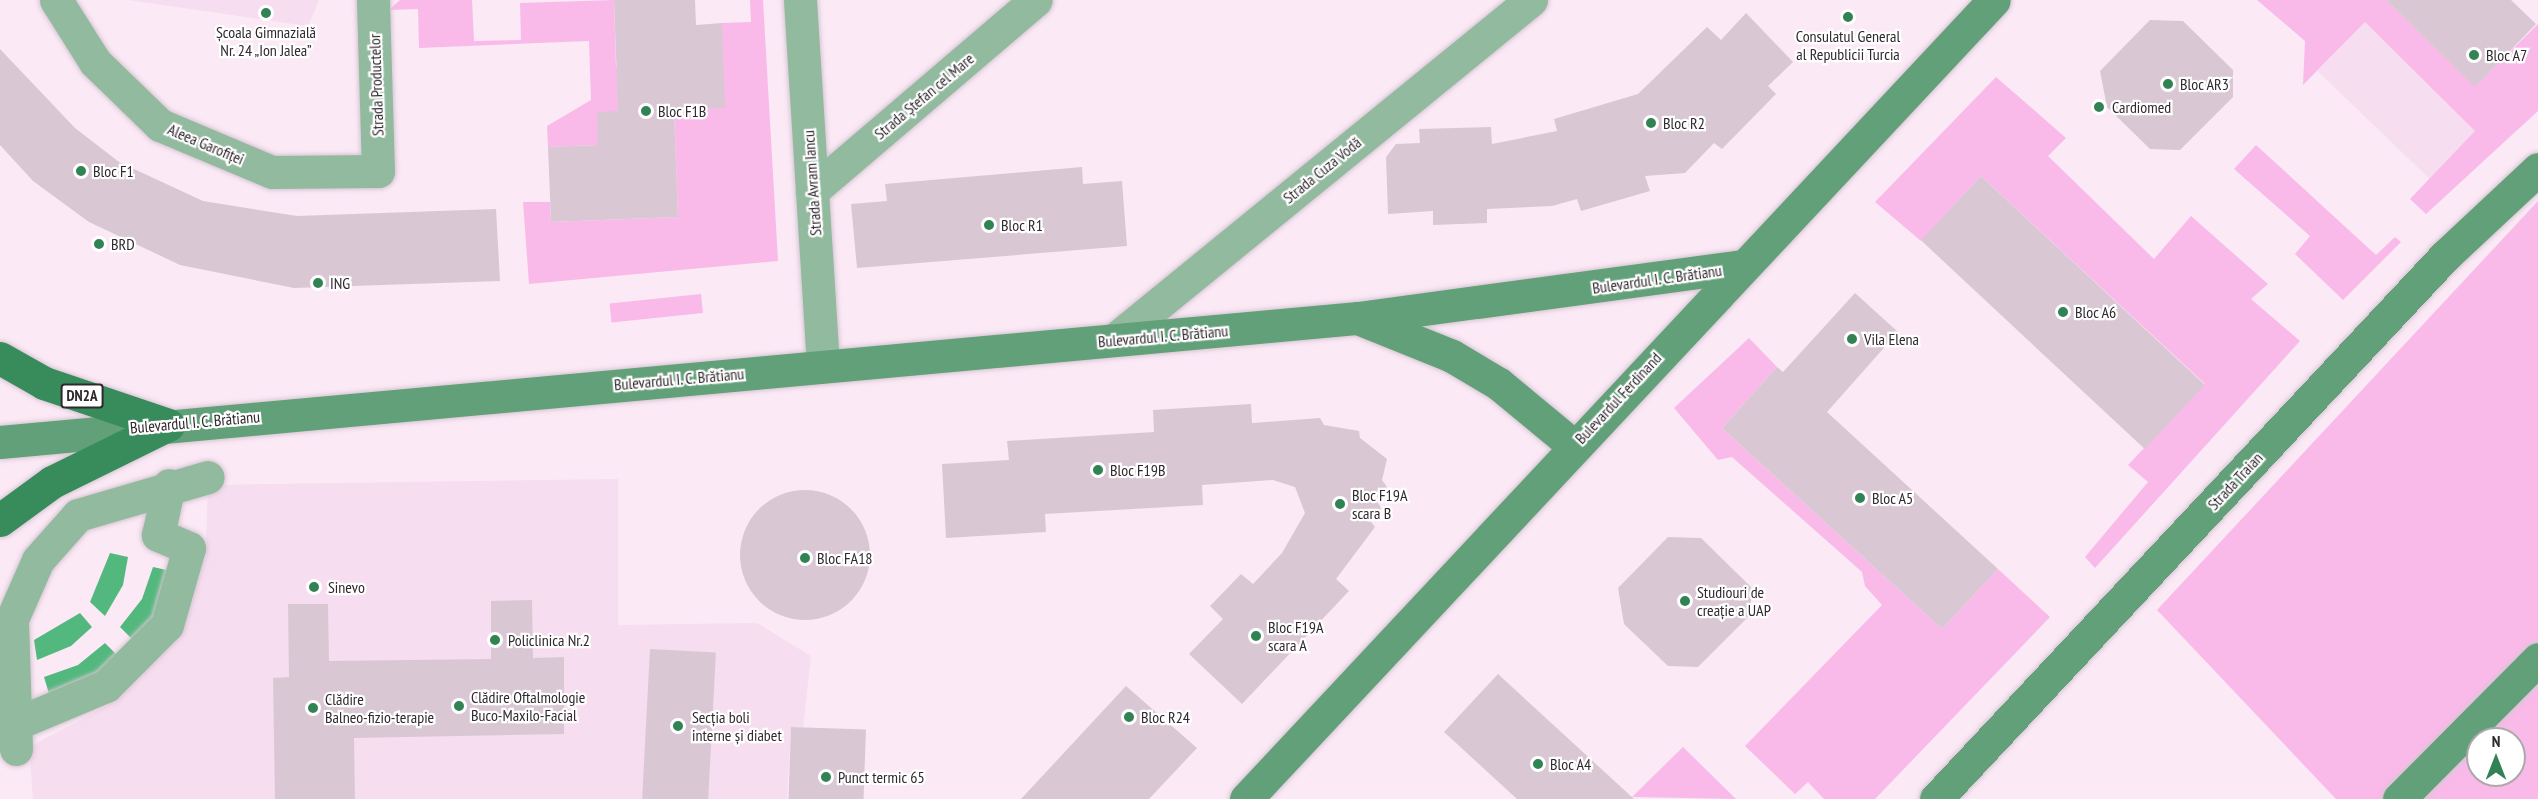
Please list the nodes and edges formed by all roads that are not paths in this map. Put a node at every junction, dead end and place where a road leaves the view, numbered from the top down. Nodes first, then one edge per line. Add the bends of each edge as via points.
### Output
1 (56, 0) edge
2 (373, 0) edge
3 (800, 0) edge
4 (1036, 0) edge
5 (1531, 0) edge
6 (1994, 0) edge
7 (2538, 169) edge
8 (378, 171) joint
9 (812, 191) junction
10 (1741, 266) junction
11 (1358, 318) junction
12 (1114, 340) junction
13 (0, 358) edge
14 (824, 366) junction
15 (168, 425) junction
16 (0, 442) edge
17 (1574, 446) junction
18 (208, 477) dead end
19 (170, 485) junction
20 (0, 520) edge
21 (2538, 659) edge
22 (1246, 799) edge
23 (1936, 799) edge
24 (2399, 799) edge

1 - 8 street, Aleea Garofiței via 95,62 160,125 272,172
2 - 8 street, Strada Productelor
3 - 9 street, Strada Avram Iancu
4 - 9 street, Strada Ștefan cel Mare
5 - 12 street, Strada Cuza Vodă
6 - 10 main road, Bulevardul Ferdinand
7 - 23 main road, Strada Traian via 2445,256
9 - 14 street, Strada Avram Iancu
10 - 11 main road, Bulevardul I. C. Brătianu
10 - 17 main road, Bulevardul Ferdinand
11 - 12 main road, Bulevardul I. C. Brătianu
11 - 17 main road, Bulevardul I. C. Brătianu via 1452,356 1499,384
12 - 14 main road, Bulevardul I. C. Brătianu
13 - 15 main road, DN2A via 44,383
14 - 15 main road, Bulevardul I. C. Brătianu
15 - 16 main road, Bulevardul I. C. Brătianu
15 - 20 main road via 52,482
17 - 22 main road, Bulevardul Ferdinand
18 - 19 street
19 - 19 street via 78,515 38,560 12,619 16,737 106,686 167,625 189,548 158,535
21 - 24 main road

